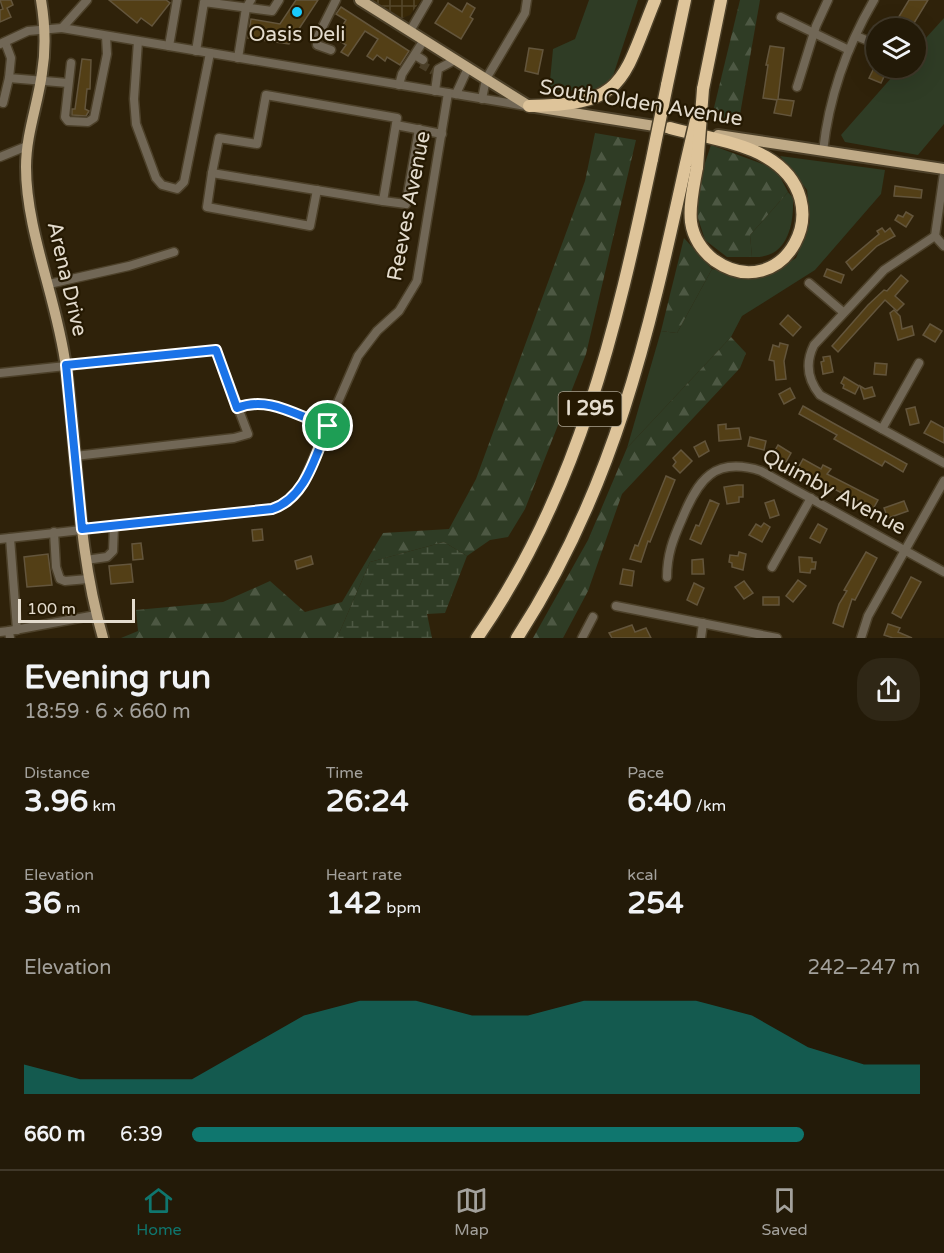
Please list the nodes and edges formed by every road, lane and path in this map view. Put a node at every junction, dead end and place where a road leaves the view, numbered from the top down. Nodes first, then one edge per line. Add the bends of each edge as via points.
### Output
1 (40, 0) edge
2 (87, 0) edge
3 (177, 0) edge
4 (251, 0) edge
5 (279, 0) edge
6 (336, 0) edge
7 (360, 0) edge
8 (428, 0) edge
9 (527, 0) edge
10 (655, 0) edge
11 (685, 0) edge
12 (721, 0) edge
13 (828, 0) edge
14 (874, 0) edge
15 (246, 8) junction
16 (781, 18) dead end
17 (62, 28) junction
18 (44, 31) junction
19 (410, 31) junction
20 (814, 34) junction
21 (106, 36) junction
22 (856, 36) junction
23 (424, 40) junction
24 (866, 40) edge
25 (138, 41) junction
26 (2, 43) edge
27 (169, 46) junction
28 (331, 50) dead end
29 (849, 50) junction
30 (196, 51) junction
31 (210, 53) junction
32 (238, 58) junction
33 (455, 60) junction
34 (71, 63) dead end
35 (468, 68) junction
36 (9, 78) junction
37 (486, 79) junction
38 (41, 81) junction
39 (68, 83) junction
40 (399, 85) junction
41 (797, 87) dead end
42 (435, 91) junction
43 (452, 94) junction
44 (482, 99) junction
45 (3, 103) dead end
46 (529, 106) junction
47 (396, 124) junction
48 (670, 128) junction
49 (419, 129) junction
50 (442, 134) junction
51 (27, 146) junction
52 (823, 151) junction
53 (0, 157) edge
54 (692, 165) junction
55 (944, 171) edge
56 (212, 173) junction
57 (317, 190) junction
58 (383, 201) junction
59 (935, 236) junction
60 (944, 246) edge
61 (174, 252) dead end
62 (809, 283) dead end
63 (49, 284) junction
64 (843, 312) junction
65 (918, 363) dead end
66 (66, 365) junction
67 (0, 373) edge
68 (237, 408) junction
69 (328, 426) junction
70 (882, 429) junction
71 (75, 456) junction
72 (944, 463) edge
73 (944, 481) edge
74 (811, 498) junction
75 (114, 526) junction
76 (82, 529) junction
77 (54, 532) junction
78 (10, 538) junction
79 (0, 539) edge
80 (905, 549) junction
81 (86, 560) junction
82 (772, 567) dead end
83 (944, 572) edge
84 (667, 577) dead end
85 (88, 579) junction
86 (616, 606) dead end
87 (96, 615) junction
88 (593, 616) dead end
89 (704, 623) junction
90 (9, 633) edge
91 (103, 638) edge
92 (477, 638) edge
93 (518, 638) edge
94 (582, 638) edge
95 (701, 638) edge
96 (777, 638) edge
97 (861, 638) edge

1 - 18 main road, Arena Drive
2 - 17 street
3 - 27 street
4 - 15 street
5 - 15 street via 272,11
6 - 28 street via 317,38 317,45
7 - 19 main road, South Olden Avenue
8 - 19 street
9 - 37 street via 525,13
10 - 46 highway via 628,67 616,85 598,97 568,106
11 - 92 highway, I 295, bridge via 606,358 582,432 540,533
12 - 54 highway, I 295, bridge
13 - 20 street
14 - 22 street
15 - 30 street via 204,2
15 - 32 street
16 - 20 street
17 - 18 street
17 - 21 street
18 - 26 street via 28,31
18 - 38 main road, Arena Drive
19 - 23 main road, South Olden Avenue
20 - 29 street
20 - 41 street
21 - 25 street
21 - 39 street via 107,54 94,118 88,122 68,121 64,117
22 - 24 street
22 - 29 street
23 - 33 main road, South Olden Avenue
23 - 40 street via 418,60 402,74
25 - 27 street
25 - 31 street via 136,124 156,178 168,188 177,189 184,182
26 - 36 street via 11,58
27 - 30 street
29 - 52 street via 832,101
30 - 31 street
31 - 32 street
32 - 40 street
33 - 35 main road, South Olden Avenue
33 - 42 street via 436,70
34 - 39 street
35 - 37 main road, South Olden Avenue
35 - 43 street, Reeves Avenue
36 - 38 street
36 - 45 street
37 - 44 street
37 - 46 main road, South Olden Avenue
38 - 39 street
38 - 51 main road, Arena Drive
40 - 42 street
42 - 43 street
43 - 44 street
43 - 50 street, Reeves Avenue
44 - 46 street
46 - 48 main road, South Olden Avenue
47 - 49 street
47 - 56 street via 397,118 266,95 256,144 219,138
47 - 58 street
48 - 52 main road, South Olden Avenue
48 - 54 highway via 755,152 787,174 799,193 804,216 800,238 787,256 770,267 750,271 730,268 711,258 698,242 691,223
49 - 50 street
49 - 58 street via 406,204
50 - 69 street, Reeves Avenue via 414,288 399,311 363,350
51 - 53 street
51 - 63 main road, Arena Drive via 30,206
52 - 55 main road, South Olden Avenue
54 - 93 highway, I 295 via 625,413 584,519
55 - 59 street
56 - 57 street
56 - 57 street via 207,207 310,226
57 - 58 street
59 - 60 street
59 - 64 street via 884,270
61 - 63 street
62 - 64 street
63 - 66 main road, Arena Drive
64 - 70 street via 810,354 810,379 820,395
65 - 70 street
66 - 67 street
66 - 68 street via 216,350
66 - 71 main road, Arena Drive
68 - 69 street via 264,402
68 - 71 street via 248,434
69 - 75 street, Reeves Avenue via 301,488 280,507
70 - 72 street
71 - 76 main road, Arena Drive
73 - 80 street
74 - 80 street, Quimby Avenue
74 - 82 street
74 - 84 street, Quimby Avenue via 752,468 734,466 713,473 697,485 691,496 670,546
75 - 76 street, Reeves Avenue
75 - 81 street via 113,551 107,557
76 - 77 street, Reeves Avenue
76 - 81 main road, Arena Drive
77 - 78 street, Reeves Avenue
77 - 85 street via 60,579
78 - 79 street, Reeves Avenue
78 - 90 street
80 - 83 street, Quimby Avenue
80 - 97 street via 868,616
81 - 85 main road, Arena Drive
85 - 87 main road, Arena Drive
86 - 89 street
87 - 90 street
87 - 91 main road, Arena Drive
88 - 94 street
89 - 95 street
89 - 96 street

